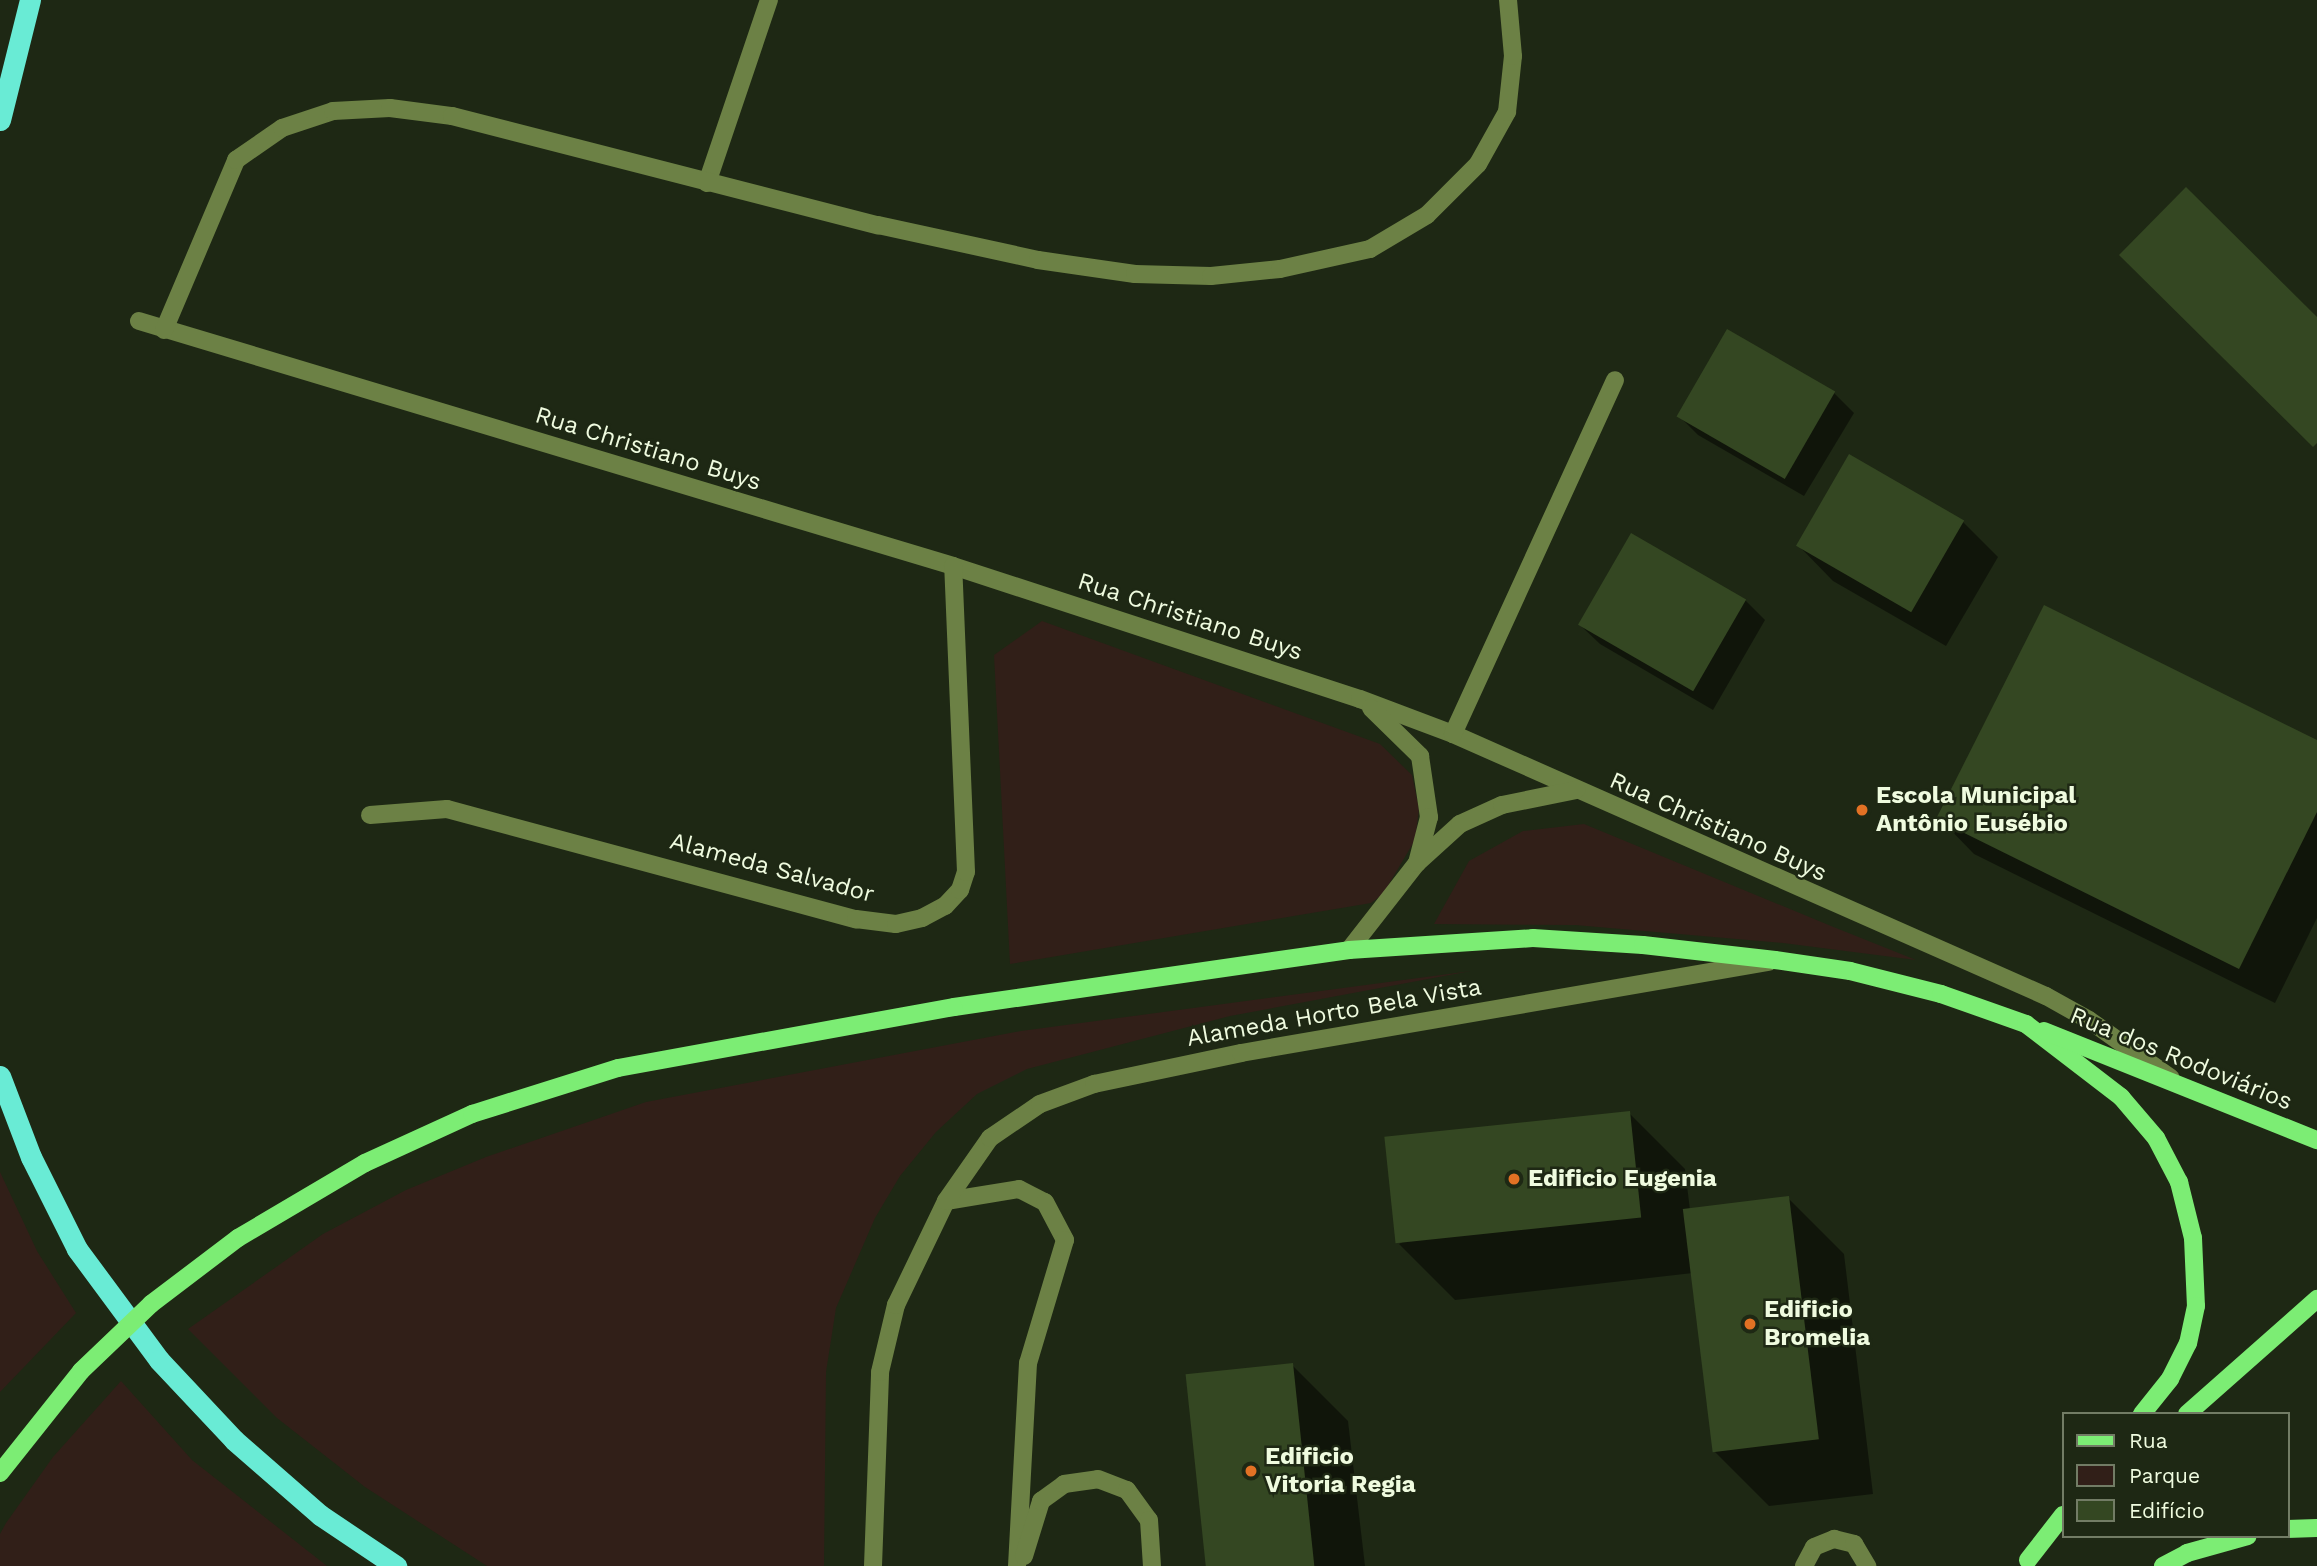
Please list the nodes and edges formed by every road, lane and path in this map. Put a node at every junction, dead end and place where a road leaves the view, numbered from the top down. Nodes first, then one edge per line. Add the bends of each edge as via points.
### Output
1 (30, 0) edge
2 (769, 0) edge
3 (1508, 0) edge
4 (0, 120) edge
5 (707, 183) junction
6 (139, 321) dead end
7 (164, 330) junction
8 (1615, 380) dead end
9 (953, 566) junction
10 (1360, 699) junction
11 (1453, 734) junction
12 (1576, 790) junction
13 (370, 815) dead end
14 (1417, 863) junction
15 (1349, 950) junction
16 (1775, 960) junction
17 (2026, 1024) junction
18 (0, 1076) edge
19 (2177, 1082) junction
20 (2317, 1140) edge
21 (946, 1201) junction
22 (2317, 1299) edge
23 (2144, 1412) edge
24 (2189, 1412) edge
25 (0, 1473) edge
26 (2062, 1516) edge
27 (2062, 1528) edge
28 (2317, 1528) edge
29 (2289, 1529) edge
30 (2241, 1538) edge
31 (2025, 1563) edge
32 (875, 1564) edge
33 (396, 1566) edge
34 (1019, 1566) edge
35 (1152, 1566) edge
36 (1804, 1566) edge
37 (1867, 1566) edge
38 (2163, 1566) edge

1 - 4 highway
2 - 5 street
3 - 5 street via 1513,56 1507,112 1469,173 1427,215 1370,249 1280,269 1211,276 1135,274 1025,257
5 - 7 street via 452,116 390,108 333,111 282,128 236,160
6 - 7 street, Rua Christiano Buys
7 - 9 street, Rua Christiano Buys
8 - 11 street
9 - 10 street, Rua Christiano Buys
9 - 13 street, Alameda Salvador via 966,872 960,890 945,906 922,918 896,923 856,919 447,809
10 - 11 street, Rua Christiano Buys
10 - 14 street via 1403,734 1420,756 1429,817
11 - 12 street, Rua Christiano Buys
12 - 14 street via 1502,805 1471,819
12 - 19 street, Rua Christiano Buys via 2046,996 2089,1020
14 - 15 street
15 - 16 main road, Rua dos Rodoviários via 1532,938
15 - 25 main road, Rua dos Rodoviários, bridge via 954,1007 618,1068 472,1114 365,1163 238,1238 151,1304 81,1371
16 - 17 main road, Rua dos Rodoviários via 1876,978
16 - 21 street, Alameda Horto Bela Vista via 1241,1053 1094,1084 1040,1104 990,1138
17 - 19 main road, Rua dos Rodoviários
17 - 23 main road via 2121,1097 2156,1138 2179,1182 2193,1238 2196,1306 2188,1343 2170,1379
18 - 33 highway via 31,1157 77,1249 159,1360 243,1448 320,1515
19 - 20 main road, Rua dos Rodoviários
21 - 32 street, Alameda Horto Bela Vista via 896,1305 880,1372
21 - 34 street via 1019,1189 1045,1202 1065,1240 1028,1363
22 - 24 main road
26 - 31 main road
27 - 31 main road
28 - 29 main road
30 - 38 main road via 2187,1553
34 - 35 street via 1041,1501 1064,1484 1098,1479 1127,1490 1149,1520
36 - 37 street via 1814,1547 1834,1539 1854,1544

